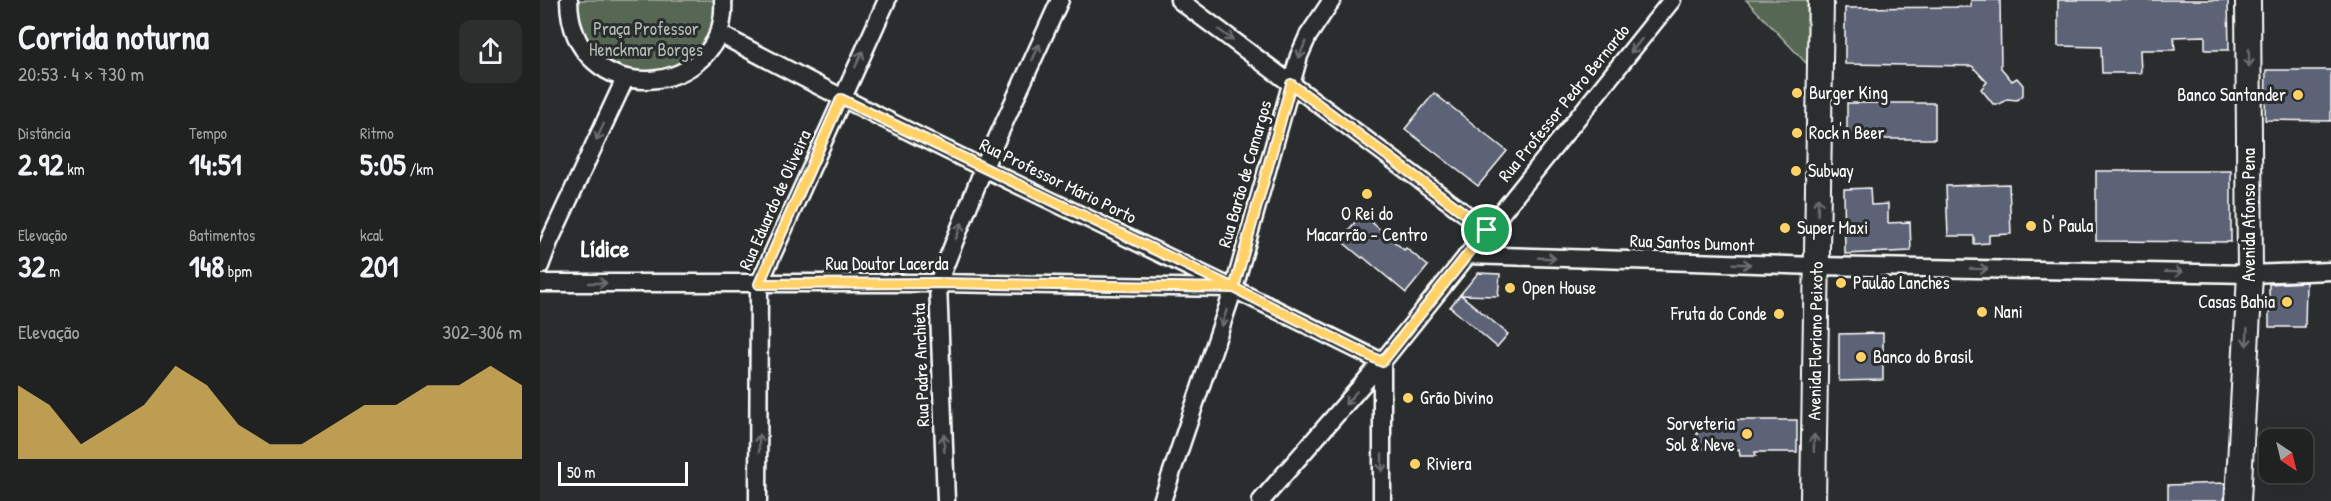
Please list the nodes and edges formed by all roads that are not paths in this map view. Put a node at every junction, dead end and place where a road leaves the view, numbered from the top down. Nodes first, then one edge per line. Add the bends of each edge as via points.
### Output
1 (569, 0) edge
2 (723, 0) edge
3 (886, 0) edge
4 (1060, 0) edge
5 (1179, 0) edge
6 (1332, 0) edge
7 (1672, 0) edge
8 (1821, 0) edge
9 (2248, 0) edge
10 (718, 33) junction
11 (625, 79) junction
12 (1291, 84) junction
13 (841, 99) junction
14 (984, 167) junction
15 (1487, 230) junction
16 (544, 240) edge
17 (1467, 255) junction
18 (540, 266) edge
19 (1818, 266) junction
20 (2331, 271) edge
21 (2250, 274) junction
22 (540, 283) edge
23 (938, 283) junction
24 (759, 284) junction
25 (1234, 288) junction
26 (1382, 362) junction
27 (758, 501) edge
28 (946, 501) edge
29 (1162, 501) edge
30 (1261, 501) edge
31 (1382, 501) edge
32 (1813, 501) edge
33 (2238, 501) edge

1 - 11 street via 569,14 582,48 608,72
2 - 10 street
13 -> 3 street, Rua Eduardo de Oliveira
14 -> 4 street, Rua Padre Anchieta
5 -> 12 street
6 -> 12 street, Rua Barão de Camargos via 1308,36
7 -> 15 street, Rua Professor Pedro Bernardo
19 -> 8 street, Avenida Floriano Peixoto
9 -> 21 street, Avenida Afonso Pena
10 - 11 street via 707,52 690,68 669,78
10 - 13 street, Rua Professor Mário Porto
11 -> 16 street
12 - 15 street
12 - 25 street, Rua Barão de Camargos
13 - 14 street, Rua Professor Mário Porto
13 - 24 street, Rua Eduardo de Oliveira
23 -> 14 street, Rua Padre Anchieta
14 - 25 street, Rua Professor Mário Porto
15 - 17 street
16 - 18 street
17 -> 19 street, Rua Santos Dumont
17 - 26 street
19 -> 21 street, Rua Santos Dumont
32 -> 19 street, Avenida Floriano Peixoto
20 - 21 street, Rua Santos Dumont
21 -> 33 street, Avenida Afonso Pena
22 -> 24 street, Rua Doutor Lacerda
23 - 24 street, Rua Doutor Lacerda
23 - 25 street, Rua Doutor Lacerda
28 -> 23 street, Rua Padre Anchieta
27 -> 24 street, Rua Eduardo de Oliveira
25 - 26 street, Rua Professor Mário Porto
25 -> 29 street, Rua Barão de Camargos
26 -> 30 street
26 -> 31 street

